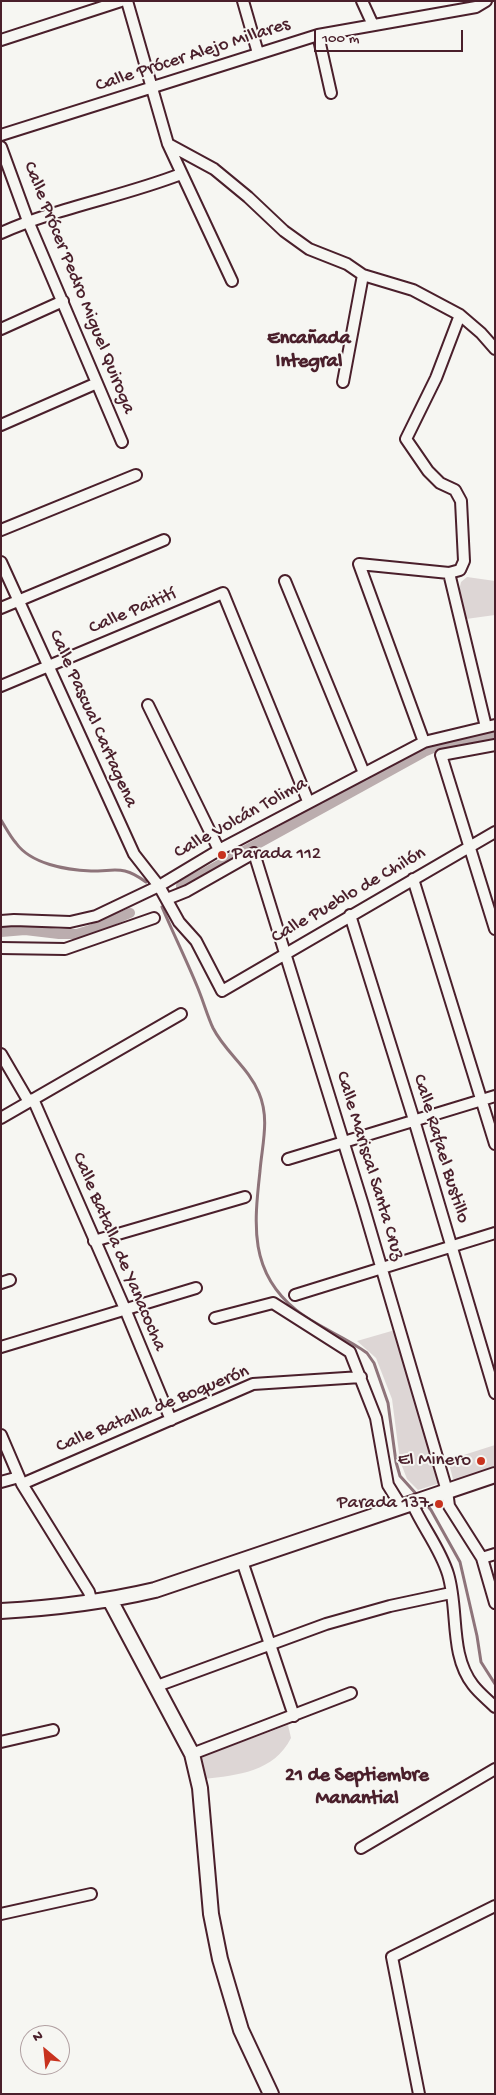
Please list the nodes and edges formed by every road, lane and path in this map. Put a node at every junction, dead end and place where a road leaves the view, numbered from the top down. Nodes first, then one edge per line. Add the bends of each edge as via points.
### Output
1 (121, 1) edge
2 (127, 1) edge
3 (243, 1) edge
4 (362, 1) edge
5 (486, 1) edge
6 (475, 4) edge
7 (373, 25) junction
8 (318, 36) junction
9 (1, 40) edge
10 (258, 53) junction
11 (151, 89) junction
12 (331, 93) dead end
13 (1, 135) edge
14 (168, 144) junction
15 (1, 147) edge
16 (181, 174) junction
17 (28, 221) junction
18 (1, 233) edge
19 (363, 275) junction
20 (232, 281) dead end
21 (62, 302) junction
22 (460, 315) junction
23 (1, 329) edge
24 (495, 349) edge
25 (343, 382) dead end
26 (97, 383) junction
27 (1, 425) edge
28 (122, 442) dead end
29 (136, 475) dead end
30 (1, 530) edge
31 (164, 540) dead end
32 (1, 562) edge
33 (449, 573) junction
34 (285, 581) dead end
35 (19, 601) junction
36 (1, 608) edge
37 (49, 666) junction
38 (1, 686) edge
39 (148, 705) dead end
40 (490, 726) edge
41 (424, 742) junction
42 (495, 745) edge
43 (364, 773) junction
44 (308, 801) junction
45 (495, 832) edge
46 (469, 846) junction
47 (219, 850) junction
48 (412, 879) junction
49 (160, 886) junction
50 (167, 899) junction
51 (350, 915) junction
52 (154, 918) dead end
53 (1, 921) edge
54 (495, 929) edge
55 (1, 948) edge
56 (285, 954) junction
57 (222, 991) joint
58 (181, 1014) dead end
59 (1, 1054) edge
60 (495, 1096) edge
61 (31, 1100) junction
62 (481, 1100) junction
63 (1, 1118) edge
64 (414, 1120) junction
65 (344, 1142) junction
66 (495, 1144) edge
67 (288, 1160) dead end
68 (245, 1197) dead end
69 (495, 1233) edge
70 (94, 1241) junction
71 (451, 1246) junction
72 (382, 1268) junction
73 (196, 1288) dead end
74 (295, 1295) dead end
75 (125, 1309) junction
76 (215, 1318) dead end
77 (1, 1347) edge
78 (361, 1377) junction
79 (495, 1393) edge
80 (171, 1420) junction
81 (1, 1435) edge
82 (495, 1475) edge
83 (20, 1480) junction
84 (1, 1482) edge
85 (447, 1490) junction
86 (415, 1502) junction
87 (495, 1554) edge
88 (482, 1558) junction
89 (242, 1561) junction
90 (451, 1593) junction
91 (110, 1600) junction
92 (92, 1602) junction
93 (495, 1603) edge
94 (1, 1610) edge
95 (269, 1646) junction
96 (157, 1686) junction
97 (351, 1693) dead end
98 (495, 1707) edge
99 (294, 1716) junction
100 (53, 1730) dead end
101 (1, 1742) edge
102 (192, 1754) junction
103 (495, 1769) edge
104 (361, 1848) dead end
105 (90, 1894) dead end
106 (495, 1906) edge
107 (1, 1914) edge
108 (271, 2094) edge
109 (419, 2094) edge

1 - 9 street
2 - 11 street
3 - 10 street
4 - 7 street
5 - 6 street, Calle Prócer Alejo Millares
6 - 7 street, Calle Prócer Alejo Millares
7 - 8 street, Calle Prócer Alejo Millares
8 - 10 street, Calle Prócer Alejo Millares
8 - 12 street
10 - 11 street, Calle Prócer Alejo Millares
11 - 13 street, Calle Prócer Alejo Millares
11 - 14 street
14 - 16 street
14 - 19 street via 214,169 309,249 347,264
15 - 17 street, Calle Prócer Pedro Miguel Quiroga
16 - 17 street via 152,186
16 - 20 street
17 - 18 street
17 - 21 street, Calle Prócer Pedro Miguel Quiroga
19 - 22 street via 413,290
19 - 25 street
21 - 23 street
21 - 26 street, Calle Prócer Pedro Miguel Quiroga
22 - 24 street
22 - 33 street via 436,378 406,439 428,472 455,490 461,501 464,561 460,570
26 - 27 street
26 - 28 street, Calle Prócer Pedro Miguel Quiroga
29 - 30 street
31 - 35 street
32 - 35 street, Calle Pascual Cartagena
33 - 40 street
33 - 41 street via 359,564
34 - 43 street
35 - 36 street
35 - 37 street, Calle Pascual Cartagena
37 - 38 street, Calle Paitití
37 - 44 street, Calle Paitití via 223,593
37 - 49 street, Calle Pascual Cartagena via 134,854
39 - 47 street
40 - 41 street, Calle Volcán Tolima
41 - 43 street, Calle Volcán Tolima
42 - 46 street via 441,755
43 - 44 street, Calle Volcán Tolima
44 - 47 street, Calle Volcán Tolima
45 - 46 street, Calle Pueblo de Chilón
46 - 48 street, Calle Pueblo de Chilón
46 - 54 street
47 - 49 street, Calle Volcán Tolima
48 - 51 street, Calle Pueblo de Chilón
48 - 62 street
49 - 50 street, Calle Pascual Cartagena
49 - 53 street, Calle Volcán Tolima via 82,920
50 - 56 street, Calle Mariscal Santa Cruz via 187,892 254,853
50 - 57 street, Calle Pascual Cartagena via 179,922 196,941
51 - 56 street, Calle Pueblo de Chilón
51 - 64 street, Calle Rafael Bustillo
52 - 55 street via 64,949
56 - 57 street, Calle Pueblo de Chilón
56 - 65 street, Calle Mariscal Santa Cruz
58 - 61 street
59 - 61 street, Calle Batalla de Yanacocha
60 - 62 street
61 - 63 street
61 - 70 street, Calle Batalla de Yanacocha
62 - 64 street
62 - 66 street
64 - 65 street
64 - 71 street, Calle Rafael Bustillo
65 - 67 street
65 - 72 street, Calle Mariscal Santa Cruz
68 - 70 street
69 - 71 street
70 - 75 street, Calle Batalla de Yanacocha
71 - 72 street
71 - 79 street, Calle Rafael Bustillo
72 - 74 street
72 - 85 street, Calle Mariscal Santa Cruz
73 - 75 street
75 - 77 street
75 - 80 street, Calle Batalla de Yanacocha
76 - 78 street via 273,1303 350,1352
78 - 80 street, Calle Batalla de Boquerón via 253,1384
78 - 86 street via 376,1418 388,1485
80 - 83 street, Calle Batalla de Boquerón
81 - 83 street
82 - 85 main road
83 - 84 street, Calle Batalla de Boquerón
83 - 92 street
85 - 86 main road
85 - 88 street, Calle Mariscal Santa Cruz via 449,1506
86 - 89 main road
86 - 90 street via 442,1556
87 - 88 street
88 - 93 street, Calle Mariscal Santa Cruz
89 - 91 main road via 155,1590
89 - 95 street
90 - 95 street via 344,1619
90 - 98 street via 464,1669 473,1685
91 - 92 main road
91 - 96 main road
92 - 94 main road
95 - 96 street
95 - 99 street
96 - 102 main road
97 - 99 street
99 - 102 street
100 - 101 street
102 - 108 main road via 200,1788 211,1914 220,1959 242,2030
103 - 104 street
105 - 107 street
106 - 109 street via 392,1957

